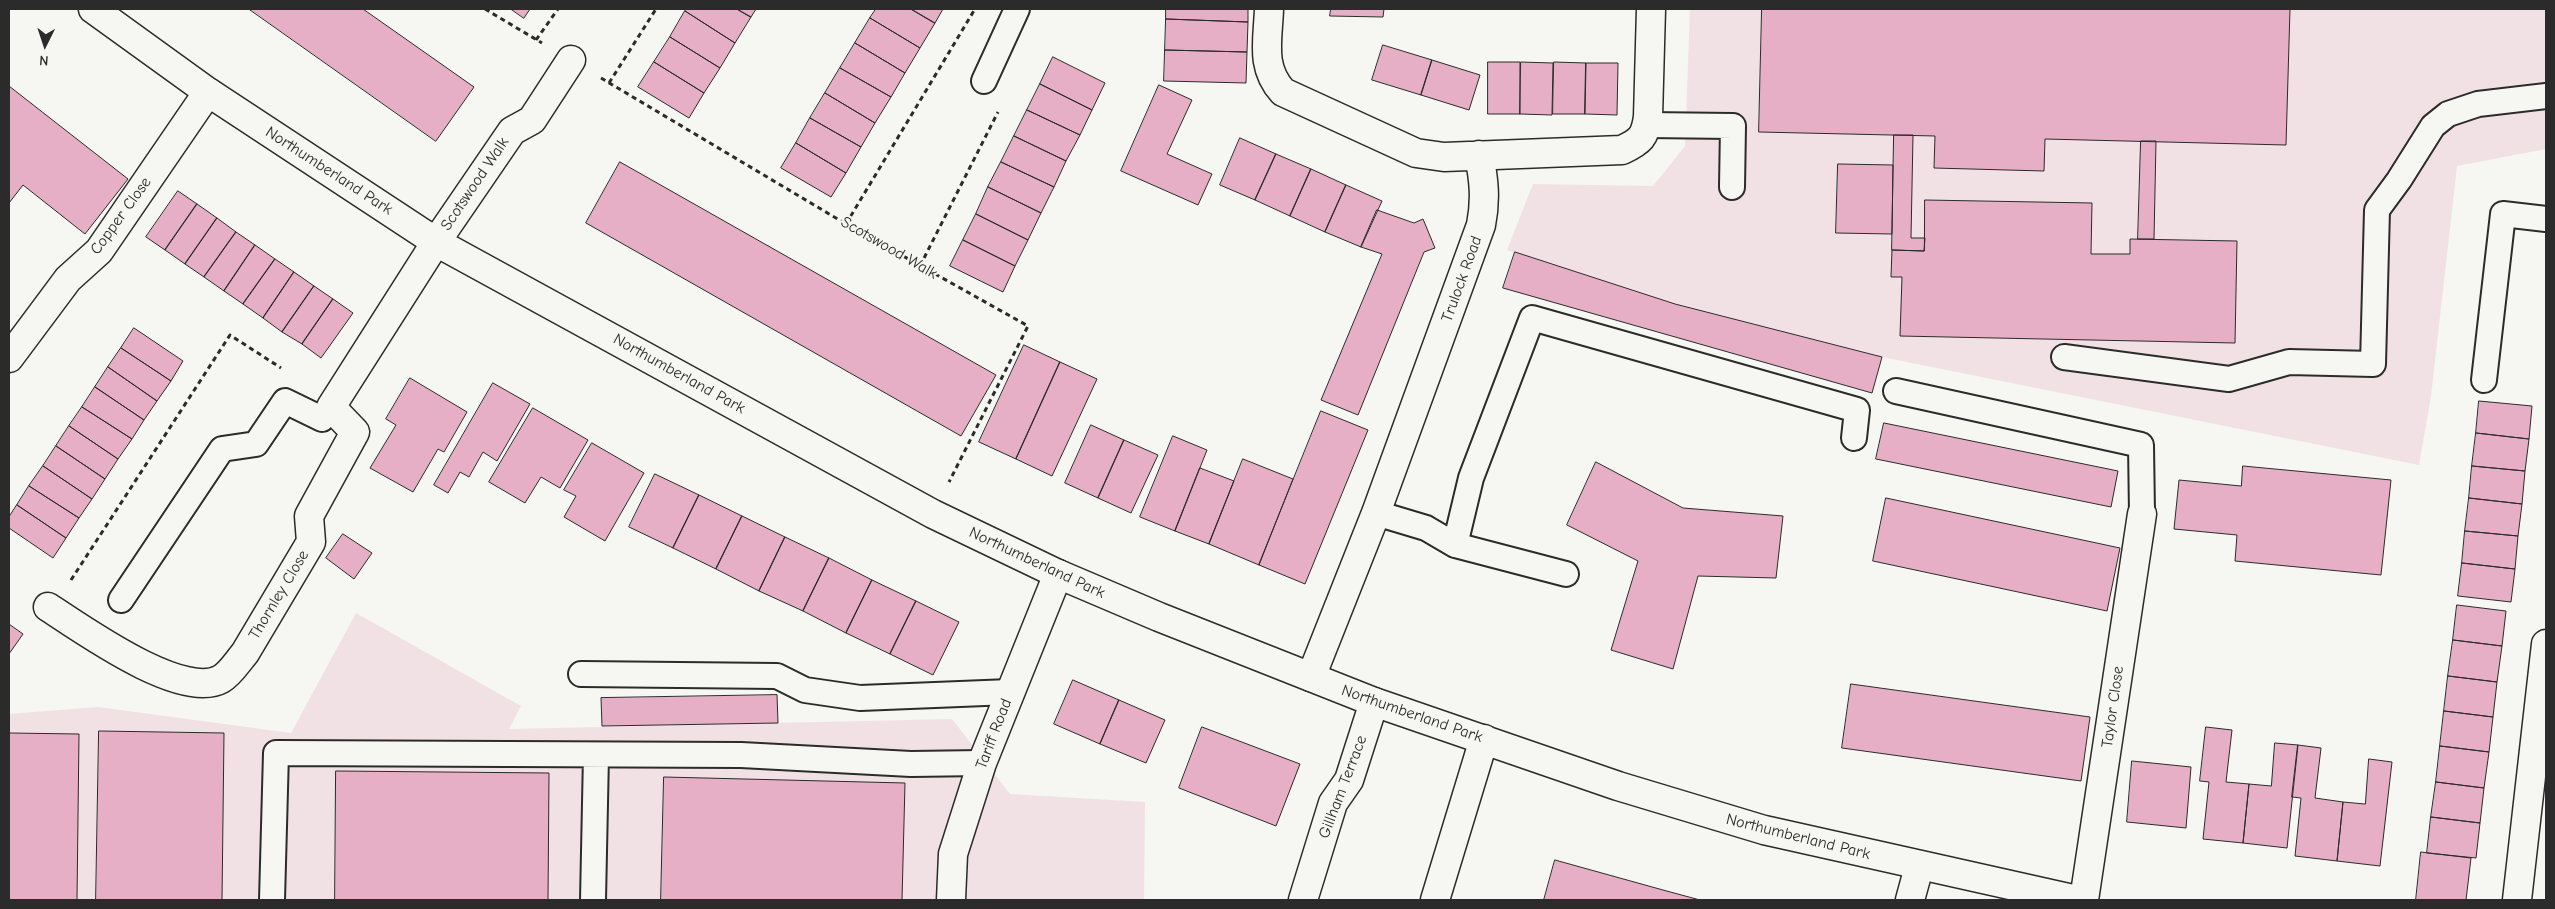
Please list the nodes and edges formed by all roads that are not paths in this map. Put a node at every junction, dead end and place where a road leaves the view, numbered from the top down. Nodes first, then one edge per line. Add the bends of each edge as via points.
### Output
1 (93, 9) edge
2 (1017, 9) edge
3 (1269, 9) edge
4 (1651, 9) edge
5 (571, 60) road end
6 (984, 81) dead end
7 (208, 92) junction
8 (2546, 96) edge
9 (1647, 125) junction
10 (1479, 155) junction
11 (1732, 187) dead end
12 (2546, 219) edge
13 (436, 242) junction
14 (2064, 357) dead end
15 (9, 358) edge
16 (2484, 380) dead end
17 (1896, 391) dead end
18 (331, 407) junction
19 (1854, 438) dead end
20 (1376, 513) junction
21 (2142, 514) joint
22 (1455, 545) junction
23 (1058, 574) junction
24 (1566, 574) dead end
25 (121, 600) dead end
26 (48, 607) road end
27 (2546, 644) edge
28 (581, 674) dead end
29 (1311, 677) junction
30 (1010, 692) junction
31 (1374, 702) junction
32 (1484, 739) junction
33 (596, 755) junction
34 (982, 763) junction
35 (1919, 867) junction
36 (272, 900) edge
37 (593, 900) edge
38 (951, 900) edge
39 (1303, 900) edge
40 (1434, 900) edge
41 (1910, 900) edge
42 (2077, 900) edge
43 (2084, 900) edge
44 (2517, 900) edge

1 - 7 street, Northumberland Park
2 - 6 lane
3 - 10 street via 1268,66 1272,81 1283,92 1416,153 1444,157
4 - 9 street
5 - 13 street, Scotswood Walk via 532,120 512,130
7 - 13 street, Northumberland Park
7 - 15 street, Copper Close via 99,251 68,279
8 - 14 lane via 2478,104 2448,114 2433,126 2377,210 2373,364 2289,362 2229,379
9 - 10 street via 1637,143 1622,150
9 - 11 lane via 1733,126
10 - 20 street, Trulock Road via 1485,183 1481,225
12 - 16 lane via 2504,214
13 - 18 street
13 - 23 street, Northumberland Park via 933,514
17 - 21 lane via 2141,445
18 - 25 lane via 322,419 285,401 256,444 222,449
18 - 26 street, Thornley Close via 355,432 309,516 311,542 245,653 222,678 211,682 188,681 139,664
19 - 22 lane via 1857,410 1532,318 1471,478
20 - 22 lane via 1426,528
20 - 29 street, Trulock Road
21 - 43 street, Taylor Close
22 - 24 lane
23 - 29 street, Northumberland Park
23 - 30 street, Tariff Road
27 - 44 street
28 - 30 lane via 777,676 805,690 860,698
29 - 31 street, Northumberland Park
30 - 34 street, Tariff Road
31 - 32 street, Northumberland Park
31 - 39 street, Gillham Terrace via 1349,780 1333,803
32 - 35 street, Northumberland Park via 1618,786 1764,830
32 - 40 street
33 - 34 lane via 742,755 911,764
33 - 36 lane via 276,753
33 - 37 lane
34 - 38 street, Tariff Road via 953,854
35 - 41 street
35 - 42 street, Northumberland Park

